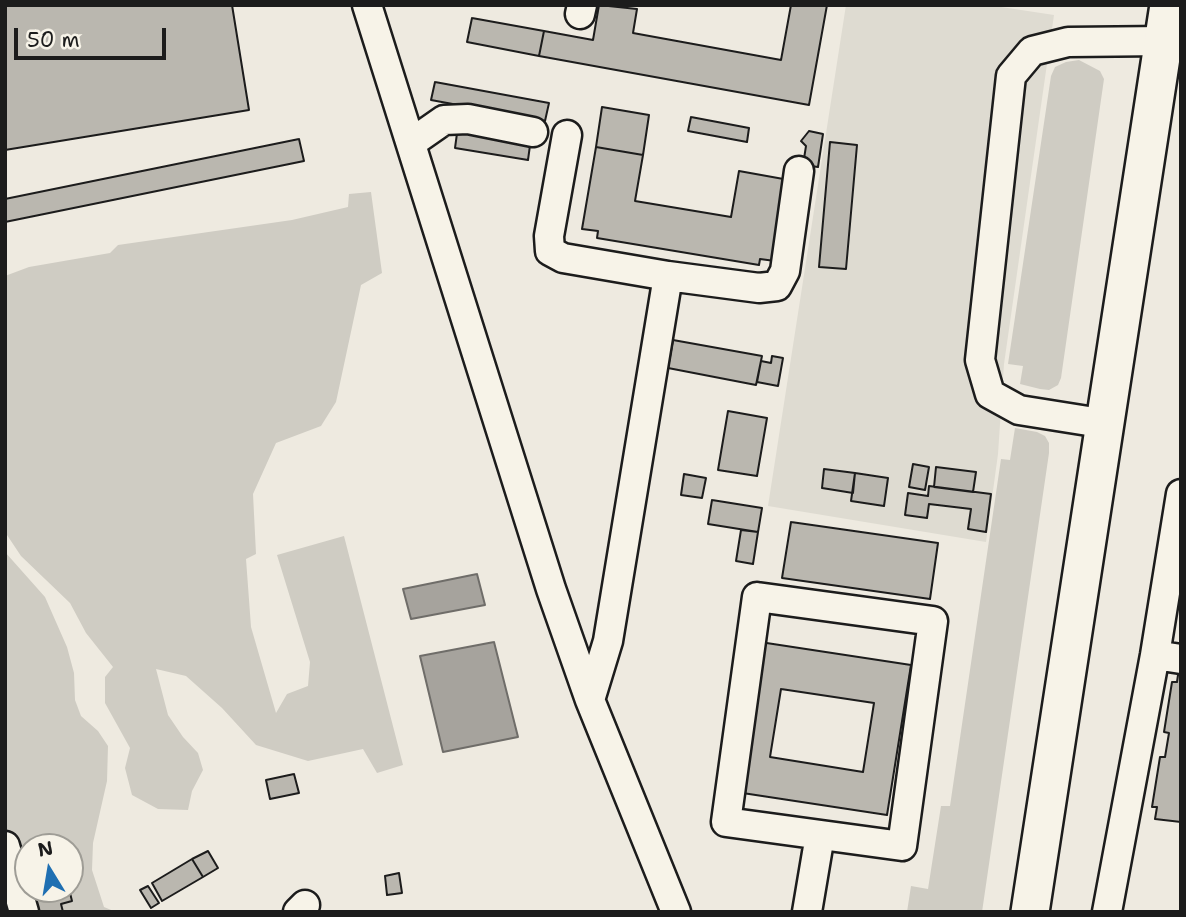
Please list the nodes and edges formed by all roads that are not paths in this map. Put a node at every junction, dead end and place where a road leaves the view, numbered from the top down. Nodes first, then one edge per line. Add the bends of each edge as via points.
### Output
1 (367, 5) edge
2 (1170, 5) edge
3 (1165, 41) junction
4 (534, 132) dead end
5 (567, 135) dead end
6 (411, 143) junction
7 (799, 171) dead end
8 (668, 276) junction
9 (1107, 424) junction
10 (1181, 494) edge
11 (1174, 581) edge
12 (1168, 657) edge
13 (590, 700) junction
14 (820, 835) junction
15 (5, 846) edge
16 (24, 912) edge
17 (676, 912) edge
18 (807, 912) edge
19 (1030, 912) edge
20 (1107, 912) edge

1 - 6 street
2 - 3 main road
3 - 9 main road
3 - 9 street via 1068,42 1032,51 1011,76 980,360 990,394 1019,410
4 - 6 street via 468,118 444,120
5 - 8 street via 550,251 563,258
6 - 13 street
7 - 8 street via 785,271 777,286 759,288
8 - 13 street via 608,641
9 - 19 main road
10 - 11 street
11 - 12 street
12 - 20 street
13 - 17 street
14 - 14 street via 902,846 933,621 757,597 726,822
14 - 18 street
15 - 16 street

